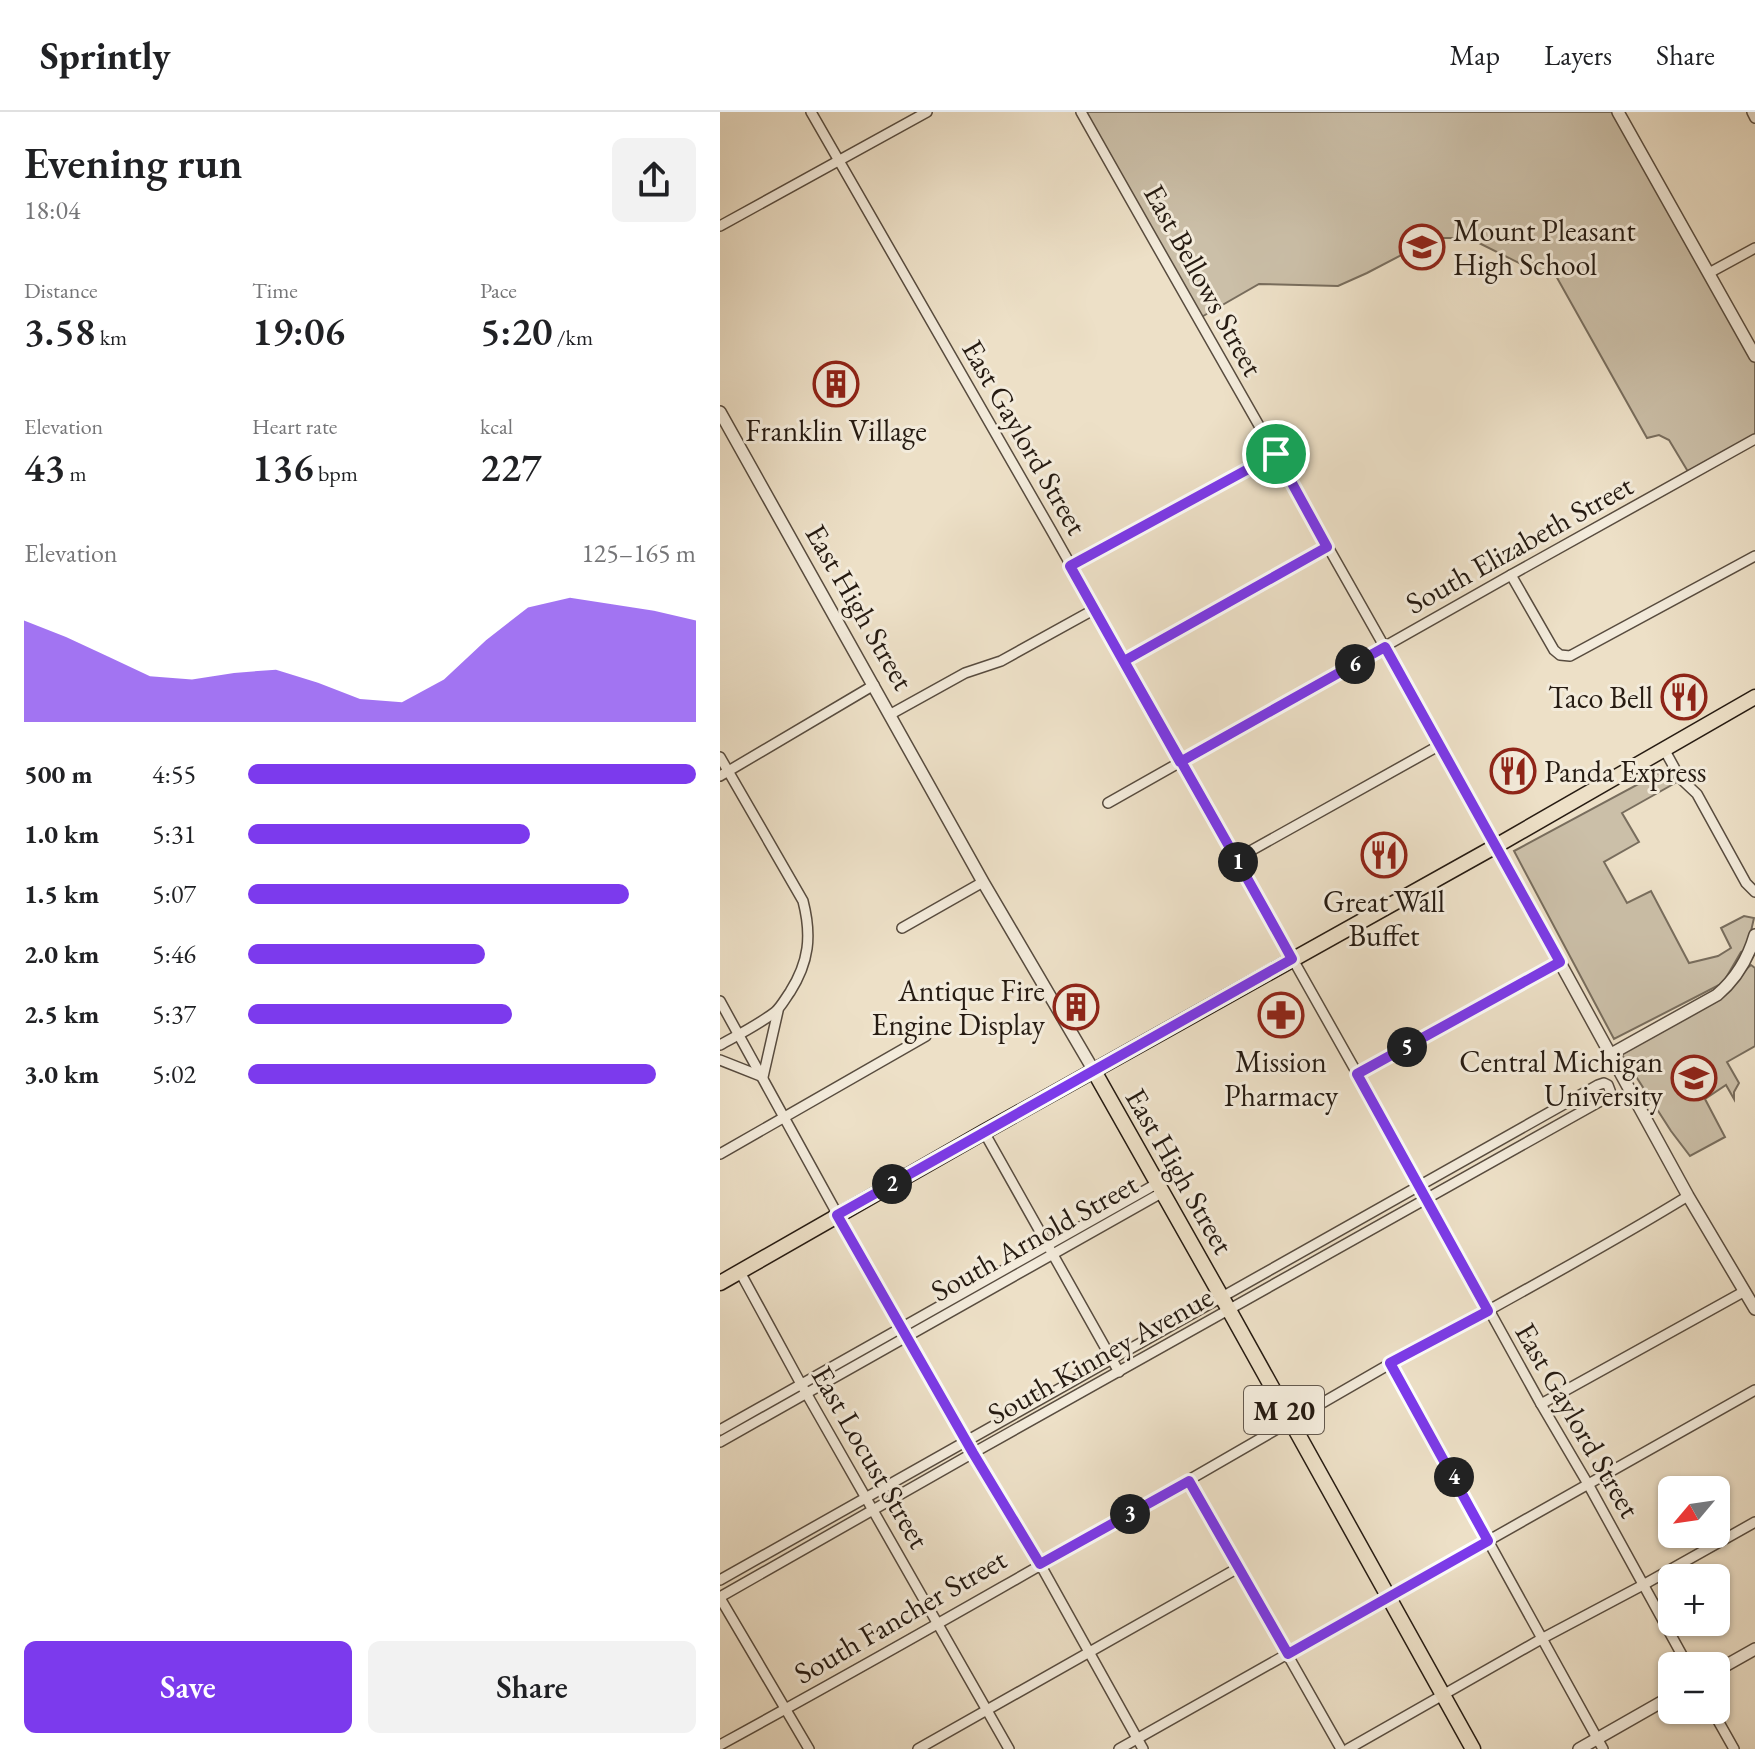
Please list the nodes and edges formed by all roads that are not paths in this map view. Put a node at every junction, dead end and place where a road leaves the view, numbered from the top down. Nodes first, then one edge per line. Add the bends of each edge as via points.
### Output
1 (811, 112) edge
2 (927, 112) edge
3 (1081, 112) edge
4 (1618, 112) edge
5 (1752, 112) edge
6 (1755, 118) edge
7 (839, 160) junction
8 (720, 226) edge
9 (1755, 248) edge
10 (1709, 273) junction
11 (1755, 356) edge
12 (720, 412) edge
13 (1755, 439) edge
14 (1276, 454) junction
15 (1327, 547) junction
16 (1755, 556) edge
17 (1070, 566) junction
18 (1511, 575) junction
19 (1095, 609) junction
20 (1385, 647) junction
21 (1124, 661) junction
22 (874, 685) junction
23 (1755, 697) edge
24 (891, 714) junction
25 (1440, 745) junction
26 (1664, 749) junction
27 (720, 757) edge
28 (1180, 762) junction
29 (724, 774) edge
30 (1108, 803) dead end
31 (1496, 846) junction
32 (1236, 859) junction
33 (983, 882) junction
34 (1755, 892) edge
35 (902, 928) dead end
36 (1754, 944) edge
37 (1292, 959) junction
38 (1560, 962) junction
39 (720, 1001) edge
40 (778, 1011) junction
41 (738, 1034) junction
42 (926, 1036) dead end
43 (720, 1045) edge
44 (1611, 1054) junction
45 (720, 1060) edge
46 (1094, 1071) junction
47 (1357, 1074) junction
48 (763, 1077) junction
49 (784, 1117) junction
50 (984, 1132) junction
51 (720, 1154) edge
52 (1420, 1185) junction
53 (1160, 1188) junction
54 (1688, 1196) junction
55 (1427, 1198) junction
56 (837, 1215) junction
57 (1050, 1250) junction
58 (740, 1272) junction
59 (720, 1283) edge
60 (1745, 1291) junction
61 (1225, 1303) junction
62 (1755, 1309) edge
63 (1488, 1311) junction
64 (903, 1333) junction
65 (1112, 1359) junction
66 (1390, 1363) junction
67 (1119, 1372) junction
68 (804, 1388) junction
69 (1755, 1390) edge
70 (1541, 1404) junction
71 (1291, 1422) junction
72 (720, 1430) edge
73 (966, 1441) junction
74 (720, 1442) edge
75 (973, 1453) junction
76 (1189, 1481) junction
77 (1588, 1484) junction
78 (867, 1497) junction
79 (875, 1510) junction
80 (1755, 1522) edge
81 (1488, 1541) junction
82 (1040, 1564) junction
83 (1238, 1568) junction
84 (720, 1580) edge
85 (1643, 1585) junction
86 (1388, 1597) junction
87 (720, 1598) edge
88 (939, 1624) junction
89 (1543, 1638) junction
90 (1755, 1649) edge
91 (1089, 1652) junction
92 (1680, 1652) edge
93 (1288, 1654) junction
94 (1730, 1663) edge
95 (1442, 1696) junction
96 (1658, 1705) edge
97 (786, 1709) junction
98 (987, 1711) junction
99 (1720, 1724) edge
100 (1140, 1744) edge
101 (1600, 1744) edge
102 (720, 1745) edge
103 (809, 1749) edge
104 (918, 1749) edge
105 (1009, 1749) edge
106 (1119, 1749) edge
107 (1341, 1749) edge
108 (1348, 1749) edge
109 (1473, 1749) edge
110 (1579, 1749) edge
111 (1734, 1749) edge

1 - 7 street, East Gaylord Street
2 - 7 street
3 - 14 street, East Bellows Street
4 - 10 street
5 - 6 street
7 - 8 street
7 - 17 street, East Gaylord Street
9 - 10 street
10 - 11 street
12 - 22 street, East High Street
13 - 18 street, South Elizabeth Street
14 - 15 street, East Bellows Street
14 - 17 street
15 - 20 street, East Bellows Street
15 - 21 street
16 - 18 street via 1570,656 1554,650
17 - 19 street, East Gaylord Street
18 - 20 street, South Elizabeth Street
19 - 21 street, East Gaylord Street
19 - 24 street
20 - 25 street, East Bellows Street
20 - 28 street, South Elizabeth Street
21 - 28 street, East Gaylord Street
22 - 24 street, East High Street
22 - 29 street
23 - 26 main road
24 - 33 street, East High Street
25 - 31 street, East Bellows Street
25 - 32 street
26 - 31 main road
26 - 34 street
27 - 29 street
28 - 30 street, South Elizabeth Street
28 - 32 street, East Gaylord Street
29 - 40 street via 803,901 807,918 806,959
31 - 37 main road
31 - 38 street, East Bellows Street
32 - 37 street, East Gaylord Street
33 - 35 street
33 - 46 street, East High Street
36 - 44 street via 1717,995
37 - 46 main road
37 - 47 street, East Gaylord Street
38 - 44 street, East Bellows Street
38 - 47 street
39 - 41 street
40 - 41 street
40 - 48 street
41 - 43 street
41 - 48 street
42 - 49 street
44 - 54 street, East Bellows Street
45 - 48 street
46 - 50 main road
46 - 53 main road, East High Street / M 20
47 - 52 street, East Gaylord Street
48 - 49 street
49 - 51 street
49 - 56 street
50 - 56 main road
50 - 57 street
52 - 55 street, East Gaylord Street
52 - 55 street, South Kinney Avenue via 1598,1085 1608,1085 1611,1093 1606,1098
52 - 61 street, South Kinney Avenue
53 - 57 street, South Arnold Street
53 - 61 main road, East High Street / M 20
54 - 60 street, East Bellows Street
54 - 63 street, South Fancher Street
55 - 61 street, South Kinney Avenue
55 - 63 street, East Gaylord Street
56 - 58 main road
56 - 64 street
57 - 64 street, South Arnold Street
57 - 65 street
58 - 59 main road
58 - 68 street, East Locust Street
60 - 62 street, East Bellows Street
60 - 70 street
61 - 65 street, South Kinney Avenue
61 - 67 street, South Kinney Avenue
61 - 71 main road, East High Street / M 20
63 - 66 street, South Fancher Street
63 - 70 street, East Gaylord Street
64 - 68 street, South Arnold Street
64 - 73 street
65 - 67 street
65 - 73 street, South Kinney Avenue
66 - 71 street, South Fancher Street
66 - 81 street
67 - 75 street, South Kinney Avenue
68 - 72 street, South Arnold Street
68 - 74 street, South Arnold Street
68 - 78 street, East Locust Street
69 - 77 street
70 - 77 street, East Gaylord Street
71 - 76 street, South Fancher Street
71 - 86 main road, East High Street / M 20
73 - 75 street
73 - 78 street, South Kinney Avenue
75 - 79 street, South Kinney Avenue
75 - 82 street
76 - 82 street, South Fancher Street
76 - 83 street
77 - 81 street
77 - 85 street, East Gaylord Street
78 - 79 street, East Locust Street
78 - 84 street, South Kinney Avenue
79 - 87 street, South Kinney Avenue
79 - 88 street, East Locust Street
80 - 85 street
81 - 86 street
81 - 89 street
82 - 88 street, South Fancher Street
82 - 91 street
83 - 91 street
83 - 93 street
85 - 89 street
85 - 92 street, East Gaylord Street
86 - 93 street
86 - 95 main road, East High Street / M 20
87 - 97 street
88 - 97 street, South Fancher Street
88 - 98 street, East Locust Street
89 - 95 street
89 - 101 street
90 - 94 street
91 - 98 street
91 - 100 street
93 - 100 street
93 - 107 street
95 - 108 street
95 - 109 main road, East High Street / M 20
96 - 101 street
97 - 102 street, South Fancher Street
97 - 103 street
98 - 104 street
98 - 105 street, East Locust Street
99 - 111 street
100 - 106 street
101 - 110 street

